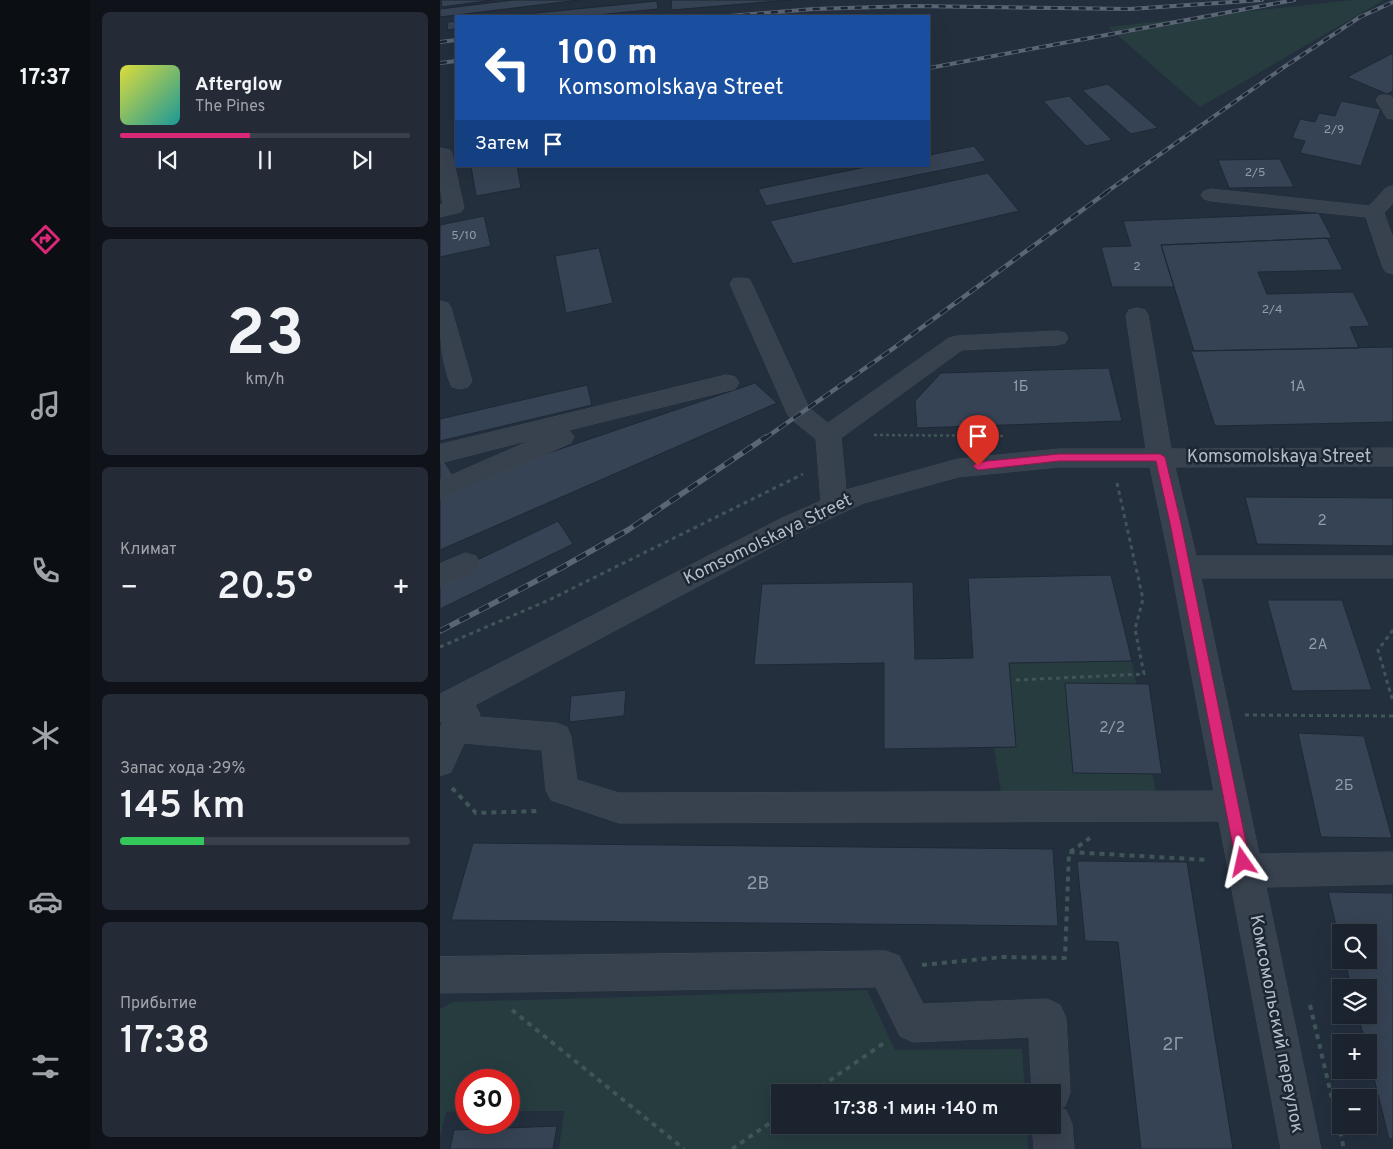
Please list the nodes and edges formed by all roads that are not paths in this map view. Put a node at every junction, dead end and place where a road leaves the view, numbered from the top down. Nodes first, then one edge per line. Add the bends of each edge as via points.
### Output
1 (440, 154) edge
2 (1393, 192) edge
3 (1211, 195) dead end
4 (440, 211) edge
5 (1374, 212) junction
6 (1393, 268) edge
7 (741, 284) dead end
8 (440, 308) edge
9 (1137, 315) dead end
10 (1057, 338) dead end
11 (460, 382) dead end
12 (727, 382) dead end
13 (629, 407) junction
14 (828, 435) junction
15 (440, 454) edge
16 (1160, 457) junction
17 (1393, 457) edge
18 (440, 491) edge
19 (834, 505) junction
20 (466, 564) dead end
21 (1185, 567) junction
22 (1393, 567) edge
23 (440, 576) edge
24 (447, 719) edge
25 (443, 772) edge
26 (1232, 806) junction
27 (1244, 866) junction
28 (1393, 868) edge
29 (455, 975) edge
30 (1051, 1084) edge
31 (1053, 1134) edge
32 (1054, 1149) edge
33 (1301, 1149) edge

1 - 4 street via 443,154 454,208
2 - 5 street
3 - 5 street
5 - 6 street
7 - 14 street via 799,413
8 - 11 street
9 - 16 street, Комсомольский переулок
10 - 14 street via 957,343
12 - 13 street
13 - 15 street
13 - 18 street
14 - 19 street
16 - 17 street, Komsomolskaya Street
16 - 19 street, Komsomolskaya Street via 1059,458 958,468
16 - 21 street, Комсомольский переулок
19 - 24 street, Komsomolskaya Street via 486,685
20 - 23 street
21 - 22 street
21 - 26 street, Комсомольский переулок
24 - 25 street
24 - 26 street via 556,737 562,790 619,808
26 - 27 street, Комсомольский переулок
27 - 28 street
27 - 33 street, Комсомольский переулок
29 - 30 street via 886,969 913,1023 1047,1018
31 - 32 street

